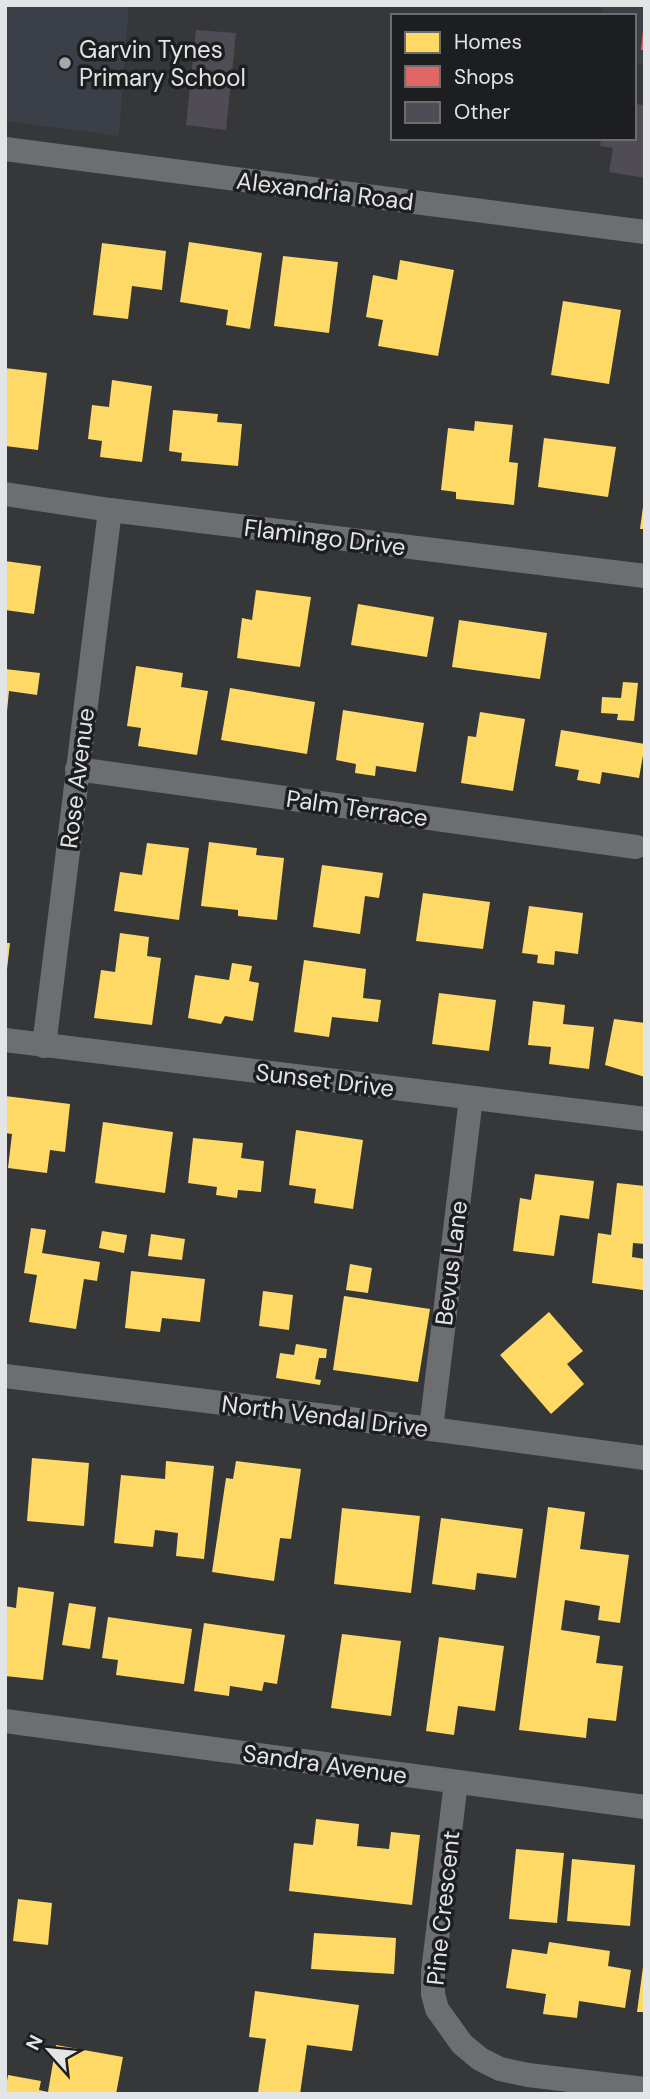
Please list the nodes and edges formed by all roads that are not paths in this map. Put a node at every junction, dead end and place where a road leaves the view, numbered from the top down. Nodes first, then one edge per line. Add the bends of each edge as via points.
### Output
1 (5, 149) edge
2 (645, 232) edge
3 (5, 494) edge
4 (110, 510) junction
5 (645, 576) edge
6 (77, 769) junction
7 (636, 847) dead end
8 (5, 1040) edge
9 (44, 1045) junction
10 (471, 1098) junction
11 (645, 1119) edge
12 (5, 1376) edge
13 (431, 1429) junction
14 (645, 1458) edge
15 (5, 1721) edge
16 (456, 1782) junction
17 (645, 1807) edge
18 (645, 2089) edge

1 - 2 street, Alexandria Road
3 - 4 street, Flamingo Drive
4 - 5 street, Flamingo Drive
4 - 6 street, Rose Avenue
6 - 7 street, Palm Terrace
6 - 9 street, Rose Avenue
8 - 9 street, Sunset Drive
9 - 10 street, Sunset Drive
10 - 11 street, Sunset Drive
10 - 13 street, Bevus Lane
12 - 13 street, North Vendal Drive
13 - 14 street, North Vendal Drive
15 - 16 street, Sandra Avenue
16 - 17 street, Sandra Avenue
16 - 18 street, Pine Crescent via 433,1972 437,2009 462,2044 500,2069

